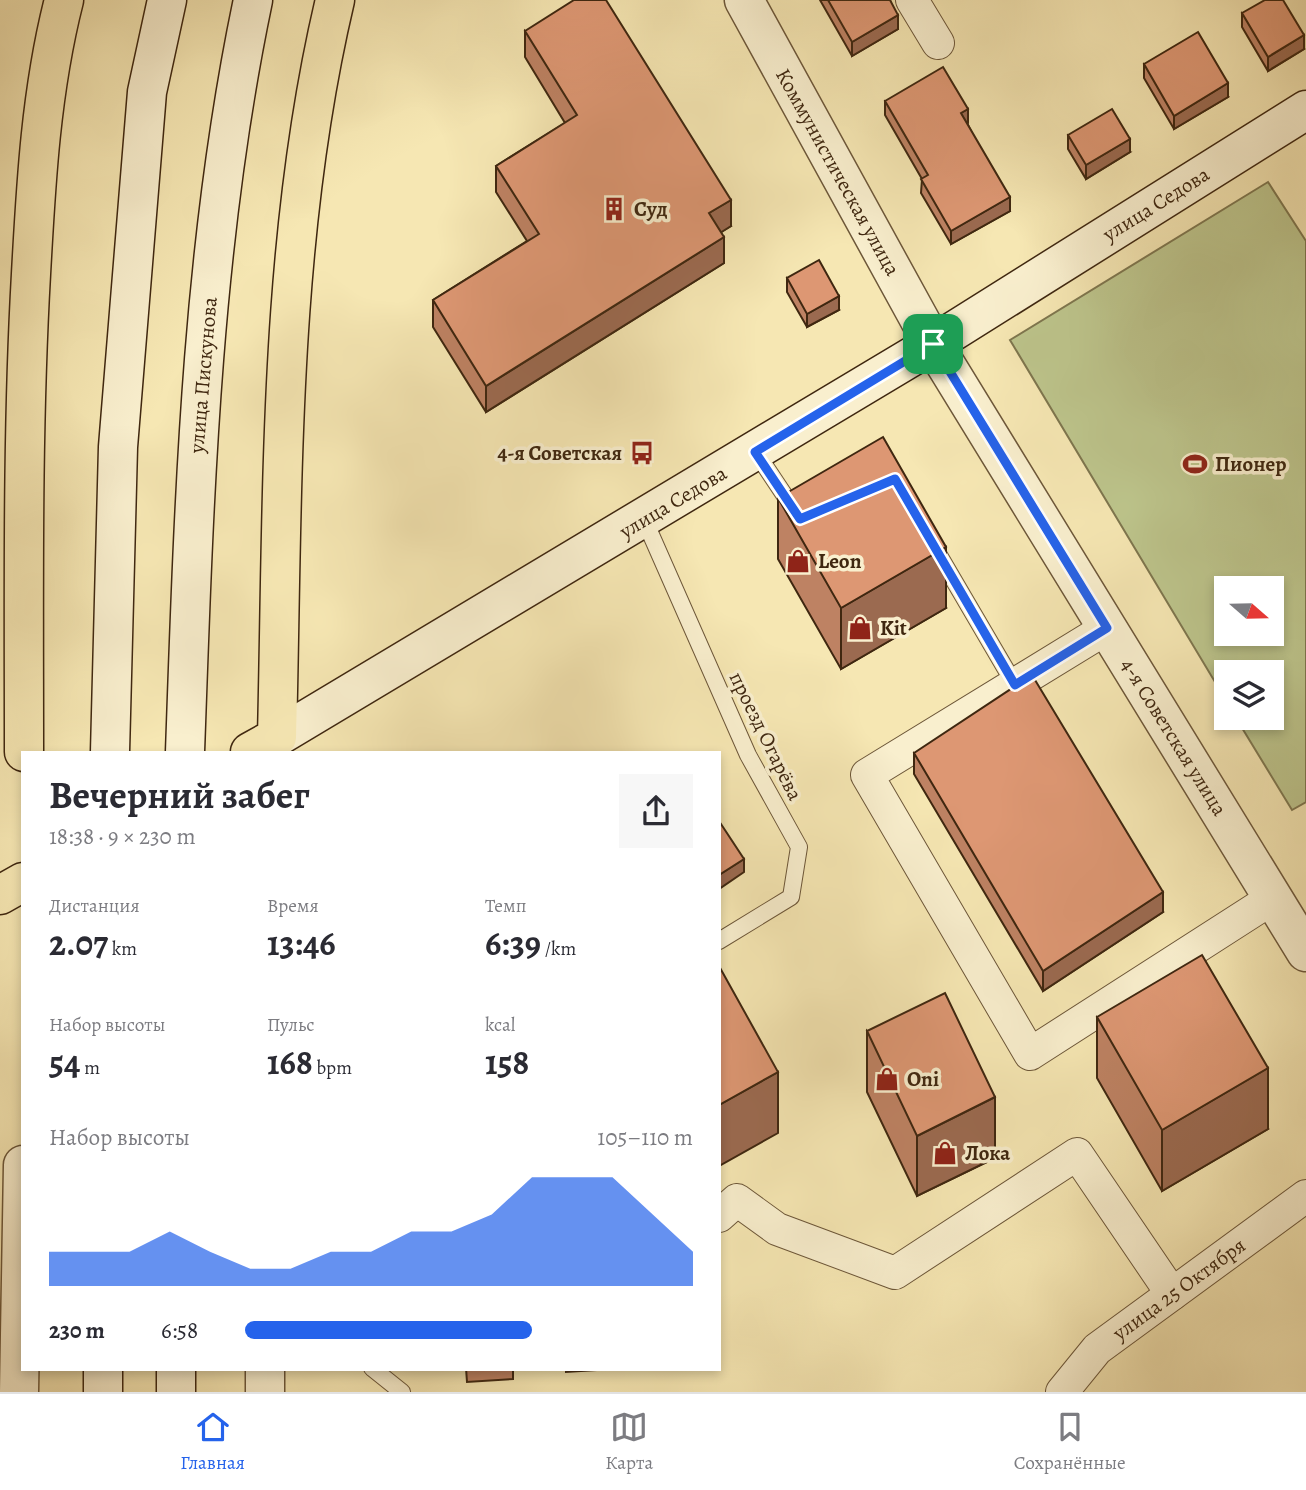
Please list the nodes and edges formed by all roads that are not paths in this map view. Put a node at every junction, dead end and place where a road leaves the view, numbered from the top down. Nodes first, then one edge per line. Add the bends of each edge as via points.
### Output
1 (64, 0) edge
2 (167, 0) edge
3 (253, 0) edge
4 (335, 0) edge
5 (744, 0) edge
6 (912, 0) edge
7 (938, 43) dead end
8 (1303, 119) edge
9 (933, 344) junction
10 (755, 452) junction
11 (812, 514) edge
12 (644, 519) junction
13 (928, 536) edge
14 (1107, 628) junction
15 (1015, 685) junction
16 (268, 747) edge
17 (24, 751) edge
18 (110, 751) edge
19 (185, 751) edge
20 (21, 883) edge
21 (0, 895) edge
22 (1273, 898) junction
23 (721, 940) edge
24 (1306, 952) edge
25 (1306, 1196) edge
26 (721, 1214) edge
27 (21, 1278) edge
28 (1172, 1294) junction
29 (103, 1371) edge
30 (176, 1371) edge
31 (265, 1371) edge
32 (376, 1371) edge
33 (19, 1392) edge
34 (103, 1392) edge
35 (176, 1392) edge
36 (265, 1392) edge
37 (402, 1392) edge
38 (1062, 1392) edge

1 - 17 main road via 43,107 30,294 23,455
2 - 18 main road via 147,92 118,447
3 - 19 main road, улица Пискунова via 232,101 213,253 196,448
4 - 16 main road via 316,79 293,250
5 - 9 main road, Коммунистическая улица
6 - 7 street
8 - 9 main road, улица Седова
9 - 10 main road, улица Седова
9 - 14 main road, 4-я Советская улица
10 - 11 lane via 800,519
10 - 12 main road, улица Седова
12 - 16 main road, улица Седова
12 - 23 lane, проезд Огарёва via 748,755 799,847 790,897
13 - 15 lane
14 - 15 street
14 - 22 main road, 4-я Советская улица
15 - 22 street via 867,775 1030,1054
20 - 21 main road
22 - 24 main road, 4-я Советская улица
25 - 28 street, улица 25 Октября
26 - 28 street via 737,1200 777,1229 895,1273 1077,1154
27 - 33 main road
28 - 38 street, улица 25 Октября via 1097,1349
29 - 34 main road
30 - 35 main road
31 - 36 main road
32 - 37 lane

